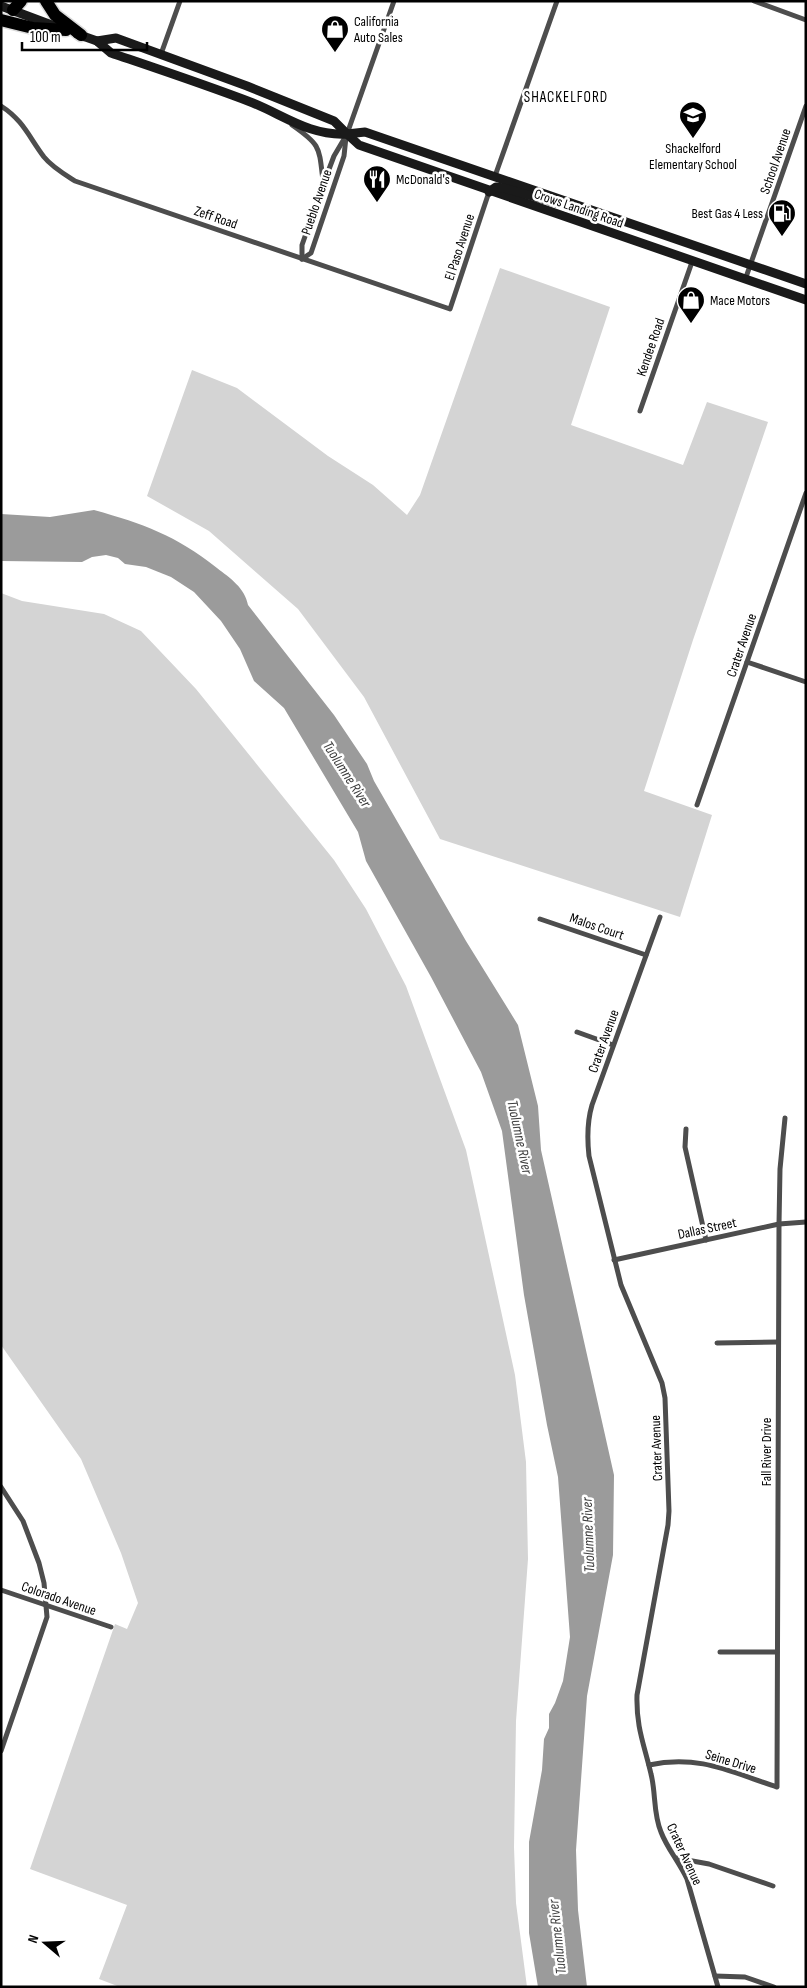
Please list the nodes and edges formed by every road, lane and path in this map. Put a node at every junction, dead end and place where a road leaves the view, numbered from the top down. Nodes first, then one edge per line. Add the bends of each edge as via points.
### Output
1 (46, 1) edge
2 (180, 1) edge
3 (394, 1) edge
4 (557, 1) edge
5 (754, 1) edge
6 (12, 6) edge
7 (1, 20) edge
8 (806, 20) edge
9 (66, 30) junction
10 (80, 35) junction
11 (97, 41) junction
12 (161, 54) junction
13 (1, 106) edge
14 (806, 106) edge
15 (284, 119) junction
16 (347, 134) junction
17 (495, 176) junction
18 (323, 185) junction
19 (490, 192) junction
20 (568, 202) junction
21 (302, 259) junction
22 (692, 262) junction
23 (750, 265) junction
24 (745, 280) junction
25 (806, 284) edge
26 (803, 298) edge
27 (450, 309) joint
28 (640, 411) dead end
29 (806, 493) edge
30 (747, 662) junction
31 (806, 682) edge
32 (697, 805) dead end
33 (660, 917) dead end
34 (540, 919) dead end
35 (646, 955) junction
36 (577, 1032) dead end
37 (613, 1045) junction
38 (785, 1118) dead end
39 (686, 1128) dead end
40 (806, 1222) edge
41 (778, 1224) junction
42 (706, 1240) junction
43 (614, 1260) junction
44 (778, 1342) junction
45 (717, 1343) dead end
46 (1, 1486) edge
47 (1, 1590) edge
48 (46, 1606) junction
49 (110, 1627) dead end
50 (720, 1652) dead end
51 (777, 1652) junction
52 (1, 1751) edge
53 (649, 1765) junction
54 (777, 1787) joint
55 (676, 1858) junction
56 (773, 1886) dead end
57 (715, 1976) junction
58 (718, 1987) edge
59 (774, 1987) edge

1 - 10 highway via 54,15
2 - 12 street
3 - 16 street, Pueblo Avenue
4 - 17 street
5 - 8 street
6 - 9 main road, Crows Landing Road
7 - 9 highway via 33,28
9 - 10 main road, Crows Landing Road
10 - 11 main road, Crows Landing Road
11 - 12 main road, Crows Landing Road via 116,38
11 - 15 main road, Crows Landing Road via 111,53 247,101
12 - 16 main road, Crows Landing Road via 334,121
13 - 21 street, Zeff Road via 20,121 44,157 75,181
14 - 23 street, School Avenue
15 - 16 main road, Crows Landing Road via 330,135
15 - 18 street via 313,140 320,154
16 - 17 main road, Crows Landing Road via 365,132
16 - 18 street, Pueblo Avenue
16 - 19 main road, Crows Landing Road via 359,145
16 - 21 street, Pueblo Avenue via 344,156 311,254
17 - 20 main road, Crows Landing Road
18 - 21 street, Pueblo Avenue via 302,245
19 - 20 main road via 496,187 504,188 542,200
19 - 22 main road, Crows Landing Road
19 - 27 street, El Paso Avenue
20 - 23 main road, Crows Landing Road
21 - 27 street, Zeff Road
22 - 24 main road, Crows Landing Road
22 - 28 street, Kendee Road
23 - 24 street, School Avenue
23 - 25 main road, Crows Landing Road
24 - 26 main road, Crows Landing Road
29 - 30 street, Crater Avenue
30 - 31 street
30 - 32 street, Crater Avenue
33 - 35 street, Crater Avenue
34 - 35 street, Malos Court
35 - 37 street, Crater Avenue
36 - 37 street
37 - 43 street, Crater Avenue via 588,1117 587,1142
38 - 41 street, Fall River Drive
39 - 42 street via 685,1147
40 - 41 street, Dallas Street
41 - 42 street, Dallas Street
41 - 44 street, Fall River Drive
42 - 43 street, Dallas Street
43 - 53 street, Crater Avenue via 665,1398 668,1526 637,1695 638,1725
44 - 45 street
44 - 51 street, Fall River Drive
46 - 48 street via 23,1520 44,1583
47 - 48 street, Colorado Avenue
48 - 49 street, Colorado Avenue
48 - 52 street via 47,1617
50 - 51 street
51 - 54 street, Fall River Drive
53 - 54 street, Seine Drive via 678,1760 704,1763
53 - 55 street, Crater Avenue via 657,1819
55 - 56 street via 709,1864
55 - 57 street, Crater Avenue via 687,1879
57 - 58 street, Crater Avenue
57 - 59 street via 745,1977

